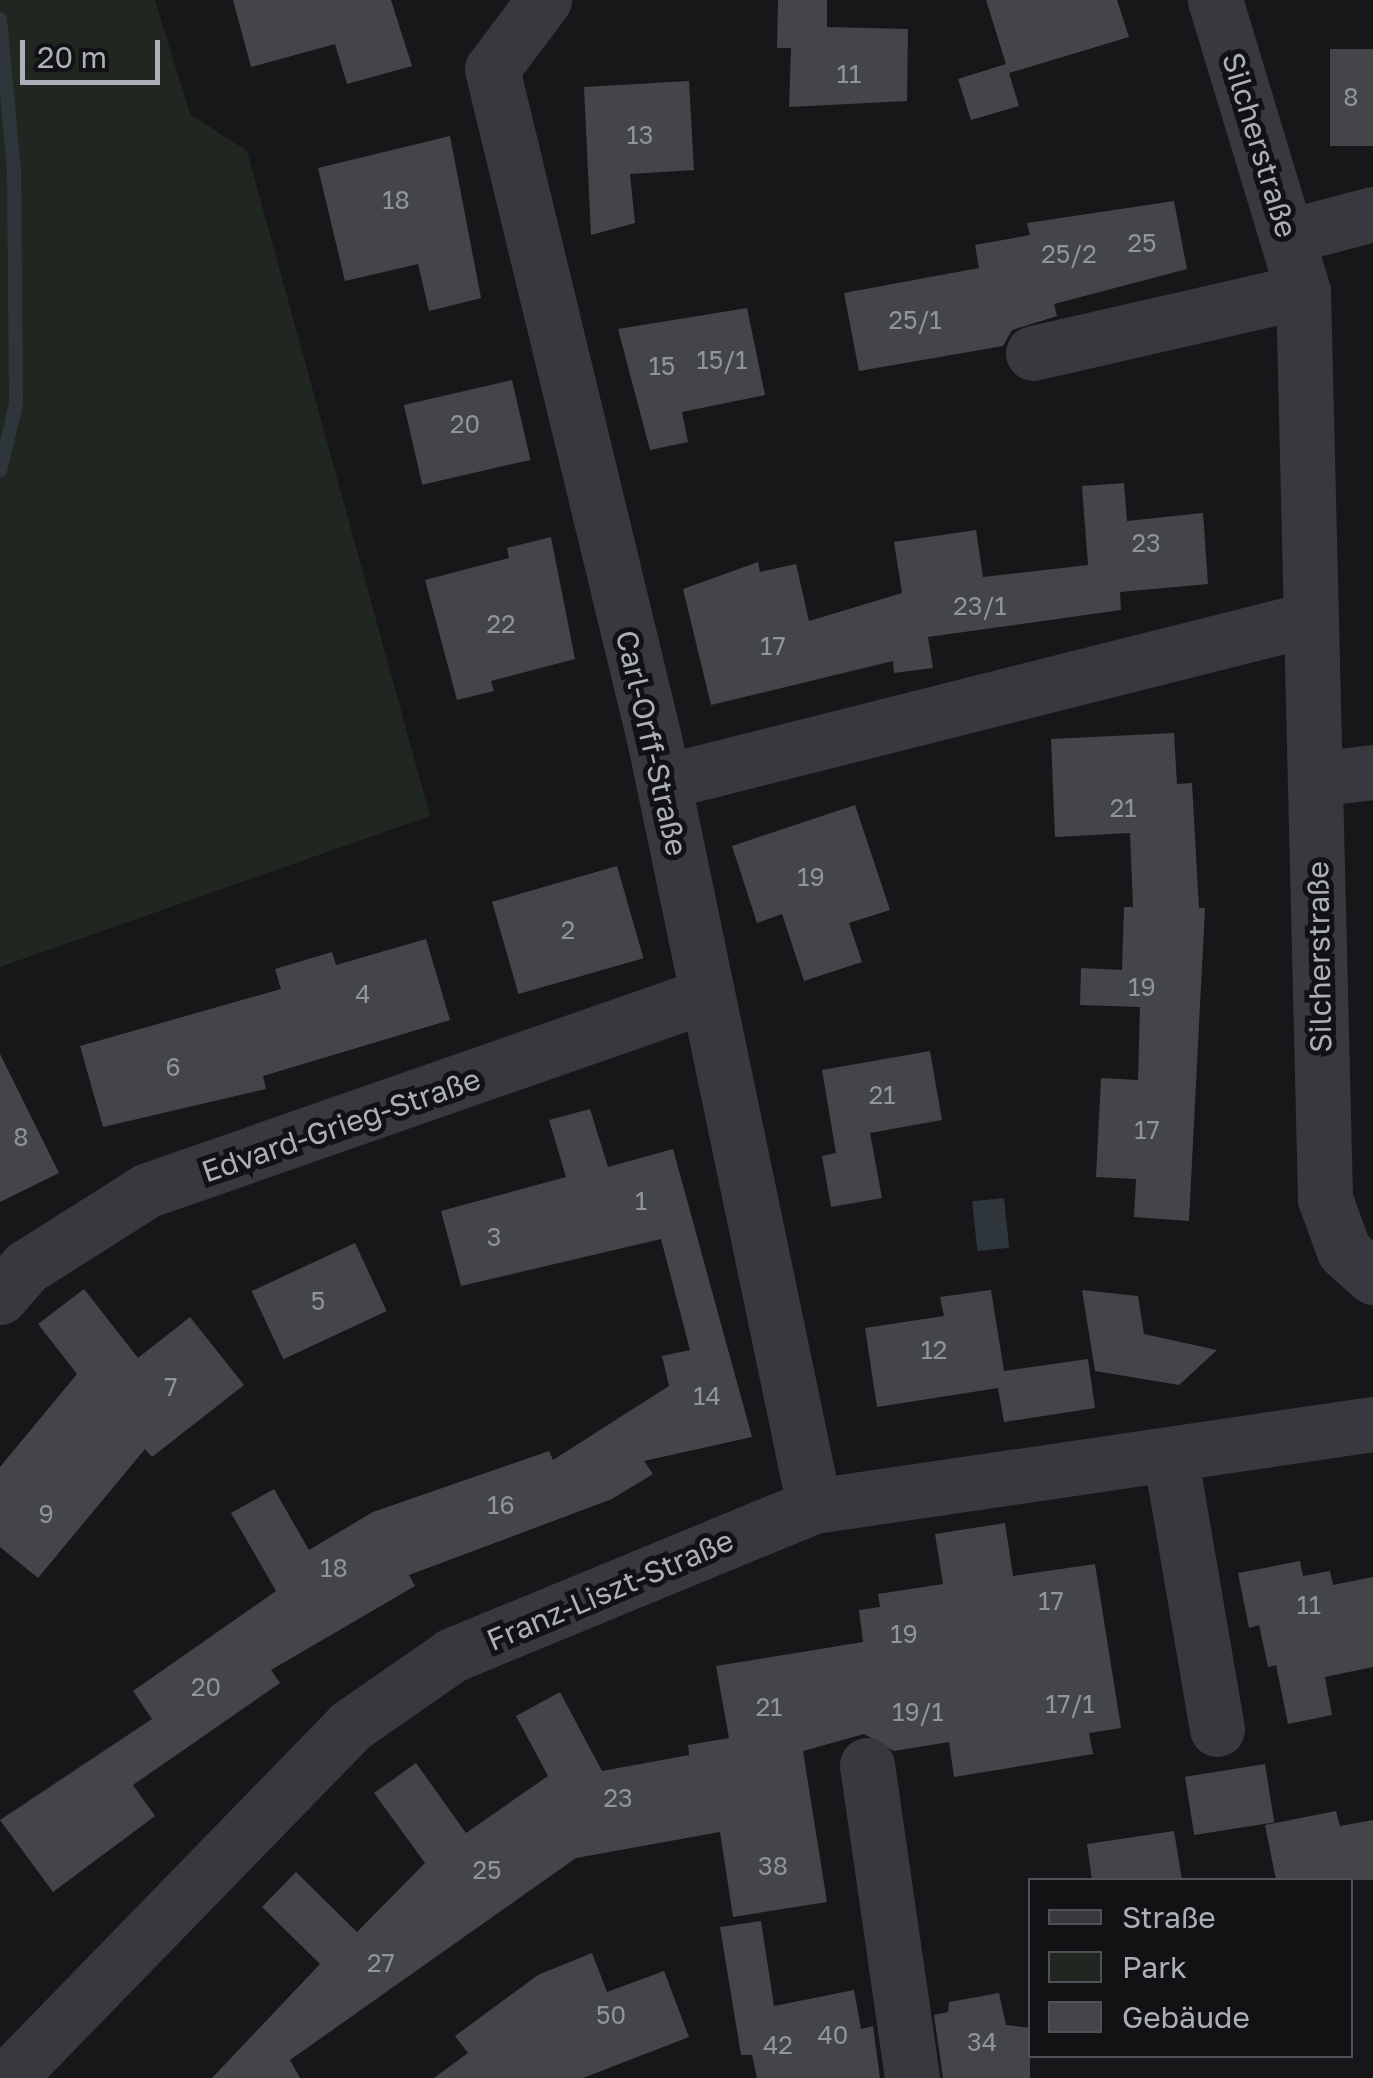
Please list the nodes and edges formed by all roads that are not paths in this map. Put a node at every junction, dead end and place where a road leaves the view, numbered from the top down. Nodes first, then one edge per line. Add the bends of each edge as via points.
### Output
1 (544, 0) edge
2 (1215, 0) edge
3 (1373, 214) edge
4 (1289, 236) junction
5 (1303, 291) junction
6 (1033, 354) dead end
7 (1306, 620) junction
8 (1373, 772) edge
9 (1315, 779) junction
10 (662, 782) junction
11 (706, 995) junction
12 (1373, 1277) edge
13 (0, 1297) edge
14 (1373, 1424) edge
15 (1170, 1454) junction
16 (814, 1506) junction
17 (1217, 1729) dead end
18 (866, 1765) dead end
19 (8, 2078) edge
20 (912, 2078) edge

1 - 10 street, Carl-Orff-Straße via 492,69
2 - 4 street, Silcherstraße
3 - 4 street
4 - 5 street, Silcherstraße
5 - 6 street
5 - 7 street, Silcherstraße
7 - 9 street, Silcherstraße
7 - 10 street
8 - 9 street
9 - 12 street, Silcherstraße via 1325,1199 1344,1251
10 - 11 street, Carl-Orff-Straße
11 - 13 street, Edvard-Grieg-Straße via 148,1190 26,1267
11 - 16 street, Carl-Orff-Straße
14 - 15 street, Franz-Liszt-Straße
15 - 16 street, Franz-Liszt-Straße
15 - 17 street
16 - 19 street, Franz-Liszt-Straße via 452,1656 350,1726
18 - 20 street

